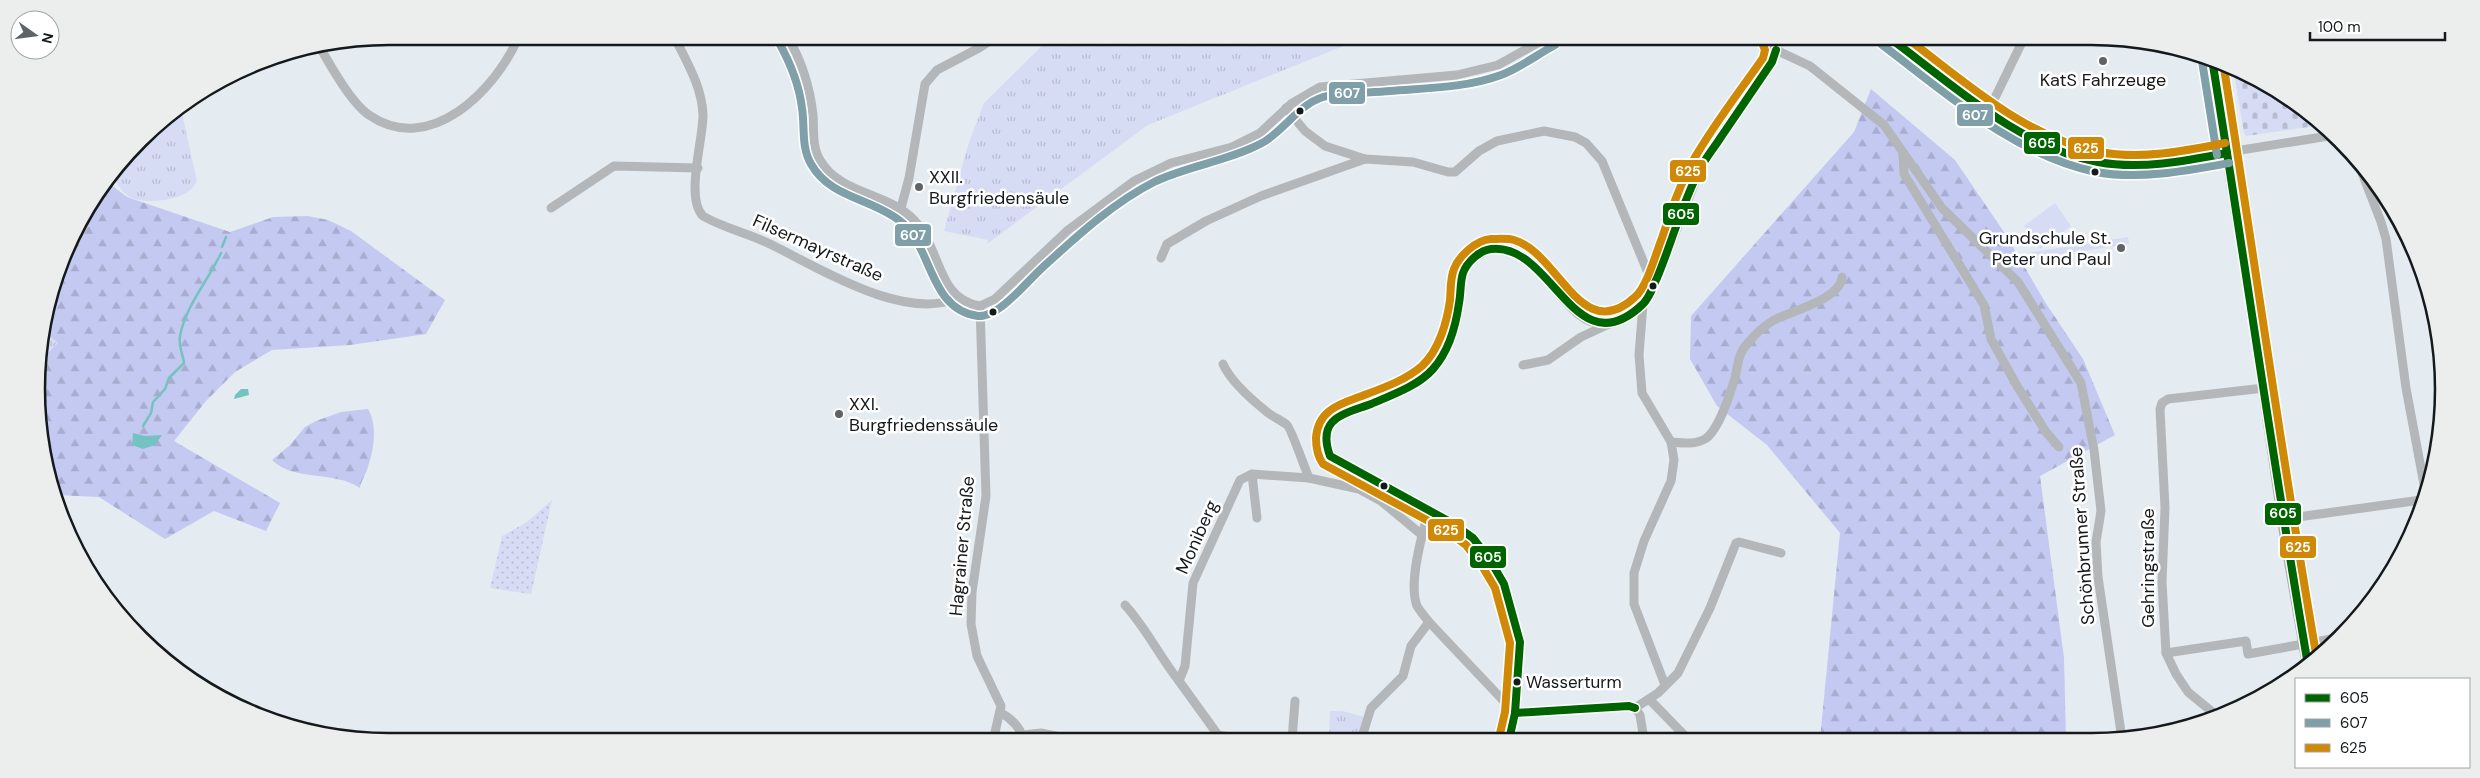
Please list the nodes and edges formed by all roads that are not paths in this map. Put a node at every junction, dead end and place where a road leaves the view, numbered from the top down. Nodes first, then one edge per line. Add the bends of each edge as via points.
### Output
1 (515, 45) edge
2 (678, 45) edge
3 (791, 45) edge
4 (984, 45) edge
5 (1534, 45) edge
6 (1774, 45) edge
7 (1899, 45) edge
8 (2020, 45) edge
9 (1776, 50) junction
10 (323, 52) edge
11 (2213, 67) edge
12 (1286, 108) junction
13 (1988, 110) junction
14 (2326, 138) edge
15 (1903, 153) junction
16 (2228, 153) junction
17 (1366, 159) junction
18 (698, 168) junction
19 (2366, 182) edge
20 (551, 208) dead end
21 (901, 208) junction
22 (1161, 258) dead end
23 (1842, 277) dead end
24 (1653, 285) junction
25 (958, 298) junction
26 (1643, 304) junction
27 (980, 306) junction
28 (1609, 324) junction
29 (1223, 364) dead end
30 (1523, 365) dead end
31 (2264, 388) junction
32 (1671, 442) junction
33 (2059, 447) dead end
34 (1252, 474) junction
35 (1309, 478) junction
36 (2423, 479) edge
37 (2417, 501) edge
38 (1429, 510) junction
39 (1257, 518) dead end
40 (2283, 519) junction
41 (1422, 535) junction
42 (1781, 553) dead end
43 (1125, 605) dead end
44 (1429, 622) junction
45 (2326, 640) edge
46 (2304, 644) junction
47 (2166, 653) junction
48 (2306, 657) edge
49 (1179, 681) junction
50 (1665, 685) junction
51 (1649, 699) junction
52 (1295, 701) dead end
53 (1635, 708) junction
54 (2212, 711) edge
55 (1001, 713) junction
56 (1515, 713) junction
57 (2121, 731) edge
58 (996, 733) edge
59 (1020, 733) edge
60 (1217, 733) edge
61 (1293, 733) edge
62 (1363, 733) edge
63 (1511, 733) edge
64 (1643, 733) edge
65 (1682, 733) edge

1 - 10 street via 489,85 460,111 435,125 398,128 368,115 358,105
2 - 18 street via 701,97
3 - 21 street via 803,69 810,95 820,160 843,182
4 - 21 street via 937,70 925,84
5 - 12 street via 1498,65 1457,75 1320,87
6 - 9 street
7 - 13 street
8 - 13 street
9 - 15 street, Schönbrunner Straße via 1810,66 1884,125
9 - 24 street via 1772,62 1700,169
11 - 16 main road
12 - 17 street via 1316,141
12 - 27 street via 1260,132 1232,147 1171,163 1134,181 1068,230 995,299
13 - 16 street via 2048,145 2096,161 2154,164
14 - 16 street
15 - 33 street, Schönbrunner Straße via 1904,174 1984,305 1991,338 2046,432
15 - 57 street, Schönbrunner Straße via 1942,208 2018,282 2081,383 2094,450 2100,510 2096,542 2098,577
16 - 31 main road
17 - 22 street via 1261,196 1206,221 1167,244
17 - 24 street via 1413,162 1454,172 1497,141 1544,131 1575,137 1586,143 1602,161
18 - 20 street via 614,166
18 - 25 street, Filsermayrstraße via 694,195 699,212 712,222 770,244 822,272 869,291 928,304
19 - 36 street via 2386,239 2406,388
21 - 25 street via 924,232 944,278
23 - 32 street via 1839,286 1811,306 1772,321 1747,343 1720,418 1706,438 1693,443
24 - 26 street
25 - 27 street
26 - 28 street
26 - 32 street via 1638,355 1642,393
27 - 55 street, Hagrainer Straße via 986,496 972,592 971,624 977,656 999,700
28 - 30 street via 1581,337 1548,360
28 - 38 street via 1591,322 1571,308 1524,256 1507,249 1490,249 1464,267 1452,335 1438,362 1427,375 1392,394 1345,411 1330,425 1326,435 1325,446 1330,456
29 - 35 street via 1268,413 1291,429
31 - 40 main road
31 - 47 street, Gehringstraße via 2168,399 2162,403 2165,508 2162,582
32 - 50 street via 1674,460 1672,481 1644,541 1634,572 1634,604
34 - 35 street
34 - 39 street
34 - 49 street, Moniberg via 1240,480 1193,584 1184,666
35 - 41 street via 1359,490
37 - 40 street
38 - 41 street
38 - 56 street via 1472,538 1504,584 1520,642
40 - 46 main road
41 - 44 street via 1415,582 1417,606
42 - 50 street via 1736,543 1694,643 1678,673
43 - 49 street
44 - 56 street
44 - 62 street via 1411,646 1403,676 1371,708
45 - 46 street
46 - 47 street via 2248,654 2246,641
46 - 48 main road
47 - 54 street, Gehringstraße via 2188,692
49 - 60 street
50 - 51 street
51 - 53 street
51 - 65 street
52 - 61 street
53 - 56 street
53 - 64 street via 1640,715
55 - 58 street
55 - 59 street, Hagrainer Straße via 1009,717
56 - 63 street

